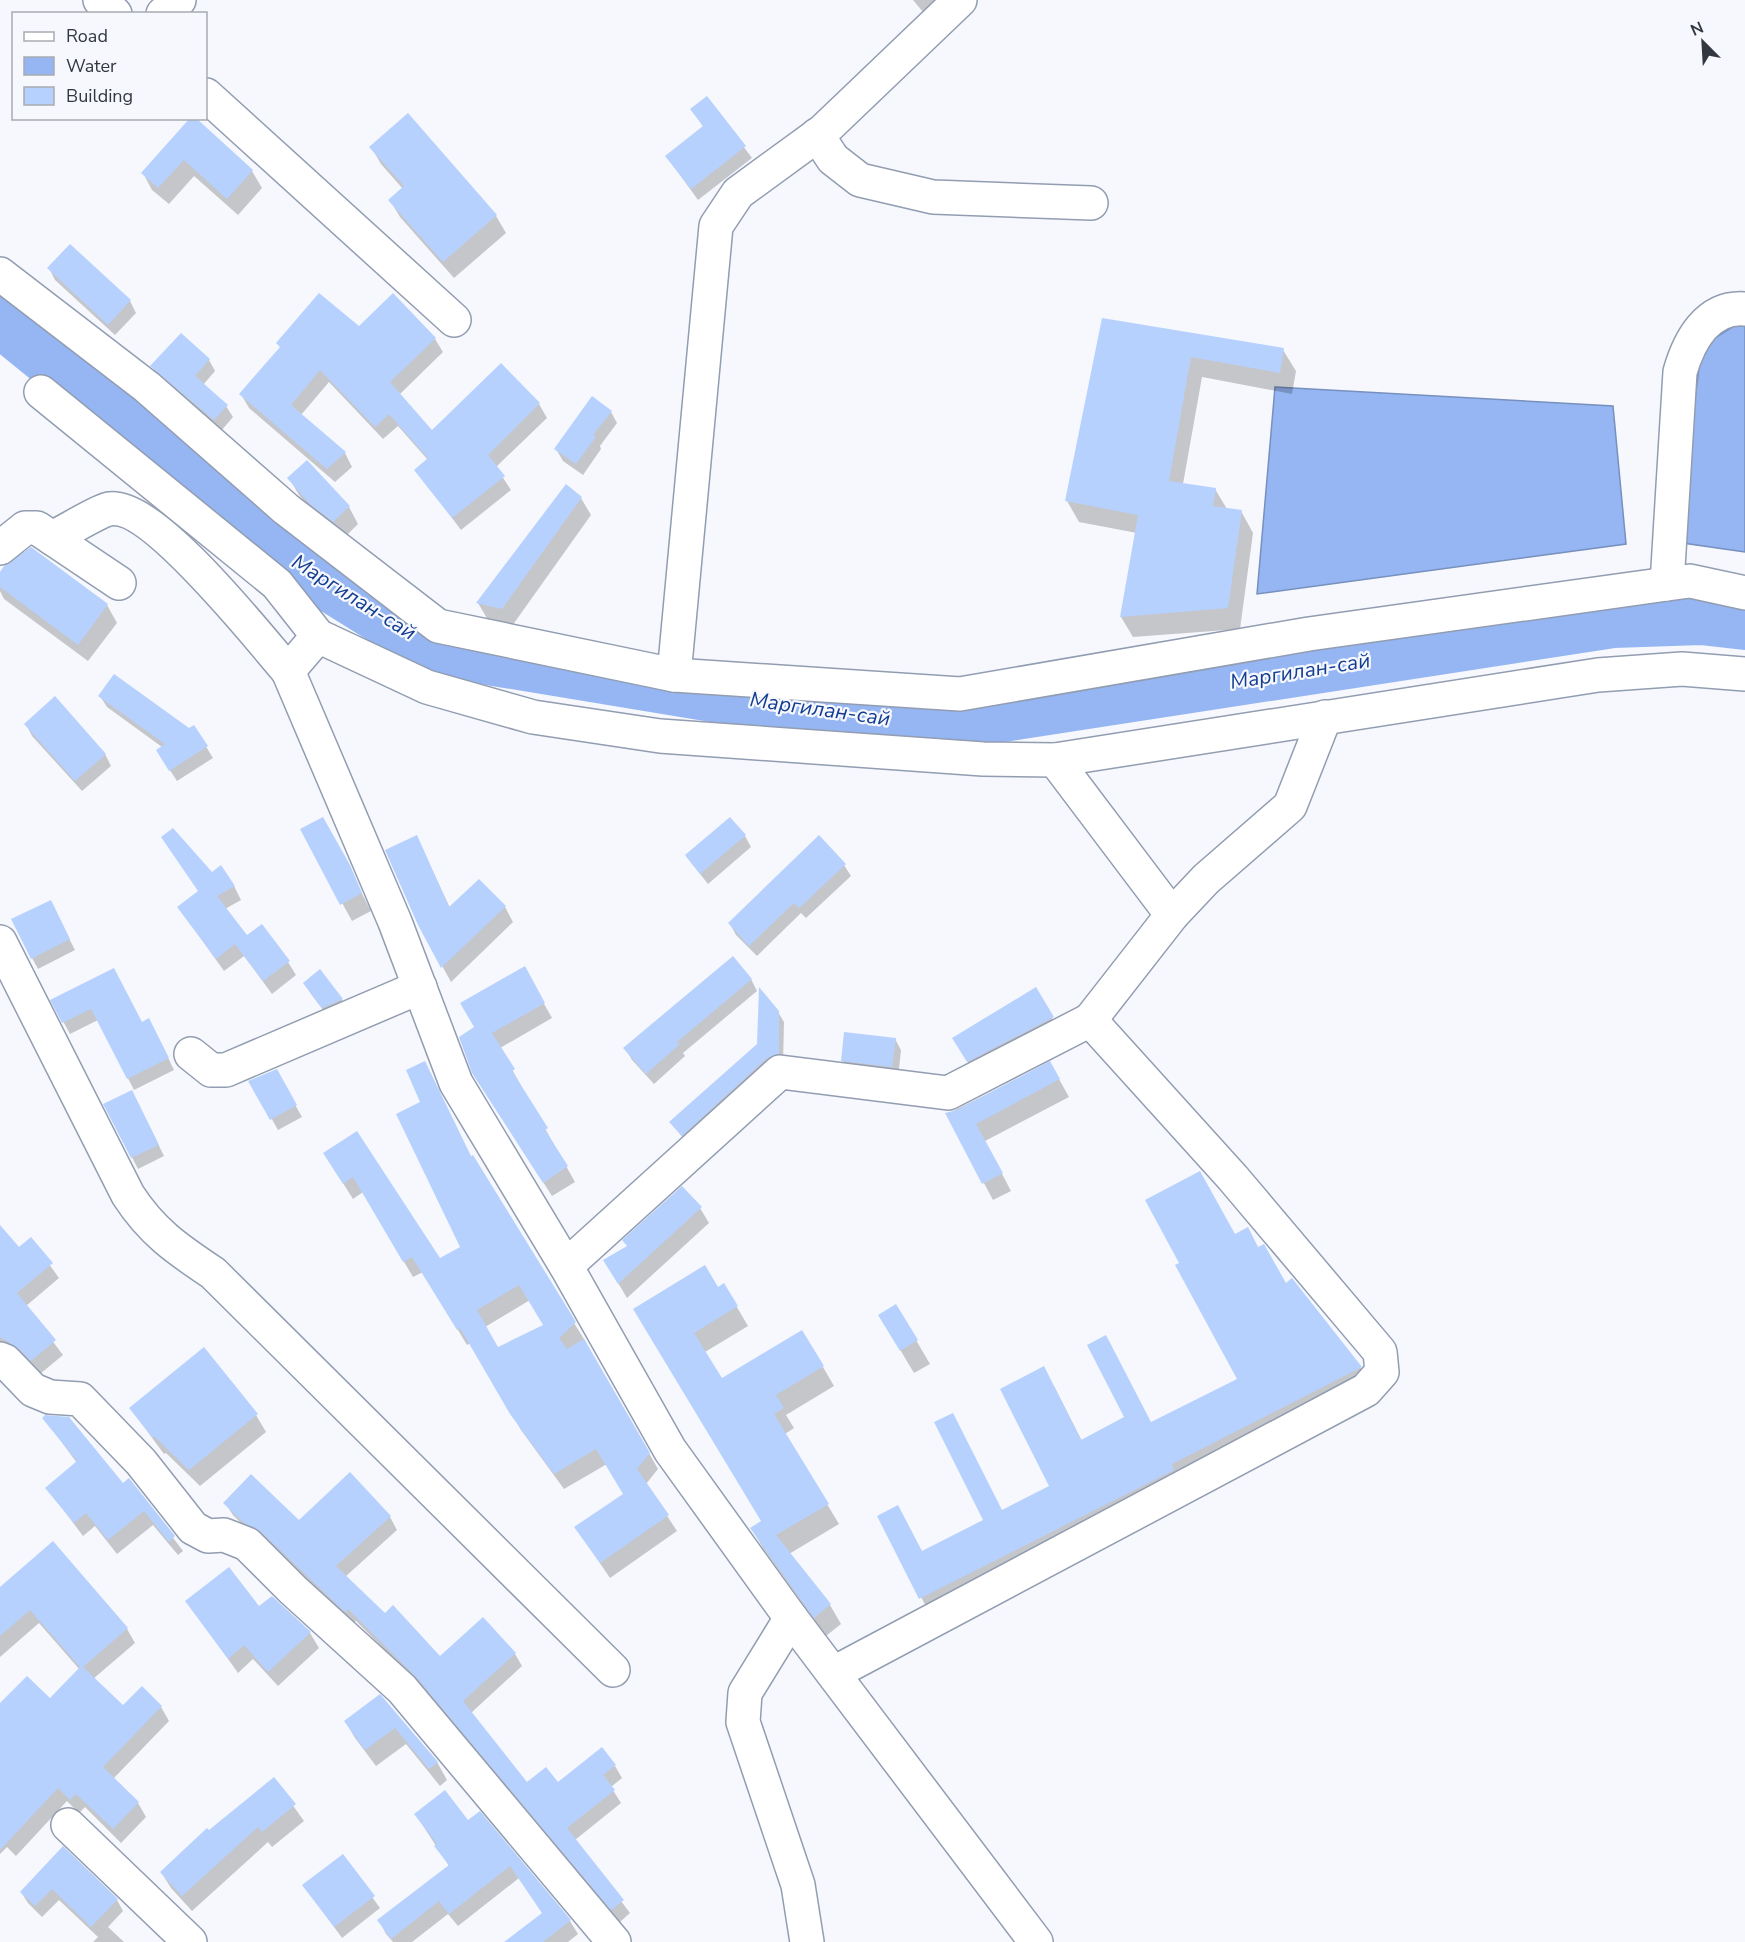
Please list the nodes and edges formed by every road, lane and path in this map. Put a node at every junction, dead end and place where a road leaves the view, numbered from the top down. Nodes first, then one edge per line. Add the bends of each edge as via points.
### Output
1 (100, 0) edge
2 (179, 0) edge
3 (960, 0) edge
4 (113, 12) edge
5 (165, 12) edge
6 (207, 96) edge
7 (817, 135) junction
8 (1091, 203) dead end
9 (0, 274) edge
10 (1745, 309) edge
11 (454, 320) dead end
12 (41, 392) dead end
13 (52, 538) junction
14 (0, 548) edge
15 (118, 583) dead end
16 (1667, 584) junction
17 (1745, 593) edge
18 (318, 636) junction
19 (288, 671) junction
20 (1745, 674) edge
21 (674, 675) junction
22 (1325, 717) junction
23 (1055, 760) junction
24 (1172, 915) junction
25 (0, 942) edge
26 (420, 987) junction
27 (1090, 1020) junction
28 (191, 1054) dead end
29 (566, 1266) junction
30 (0, 1359) edge
31 (791, 1618) junction
32 (613, 1670) dead end
33 (834, 1673) junction
34 (68, 1825) dead end
35 (190, 1942) edge
36 (614, 1942) edge
37 (807, 1942) edge
38 (1036, 1942) edge

1 - 4 street
2 - 5 street
3 - 7 street
6 - 11 street
7 - 8 street via 834,159 860,180 933,196
7 - 21 street via 738,193 716,226
9 - 21 street via 147,387 286,509 438,627
10 - 16 street via 1719,312 1702,325 1685,353 1680,372
12 - 18 street via 277,584
13 - 14 street via 37,528 25,528
13 - 15 street
13 - 19 street via 109,509 138,514 230,603
16 - 17 street via 1690,581
16 - 21 street via 1309,634 960,694
18 - 19 street
18 - 23 street via 427,687 533,717 660,736 983,759
19 - 26 street
20 - 22 street via 1682,669 1598,675
22 - 23 street
22 - 24 street via 1290,806 1206,879
23 - 24 street
24 - 27 street
25 - 32 street via 144,1220 172,1246 213,1273
26 - 28 street via 226,1070 211,1070
26 - 29 street via 456,1083
27 - 29 street via 948,1093 780,1072
27 - 33 street via 1233,1178 1380,1352 1382,1372 1366,1390
29 - 31 street via 670,1450
30 - 36 street via 33,1390 50,1397 80,1399 141,1462 193,1528 208,1536 224,1536 247,1544 402,1689
31 - 33 street
31 - 37 street via 745,1692 743,1722 798,1885
33 - 38 street
34 - 35 street

